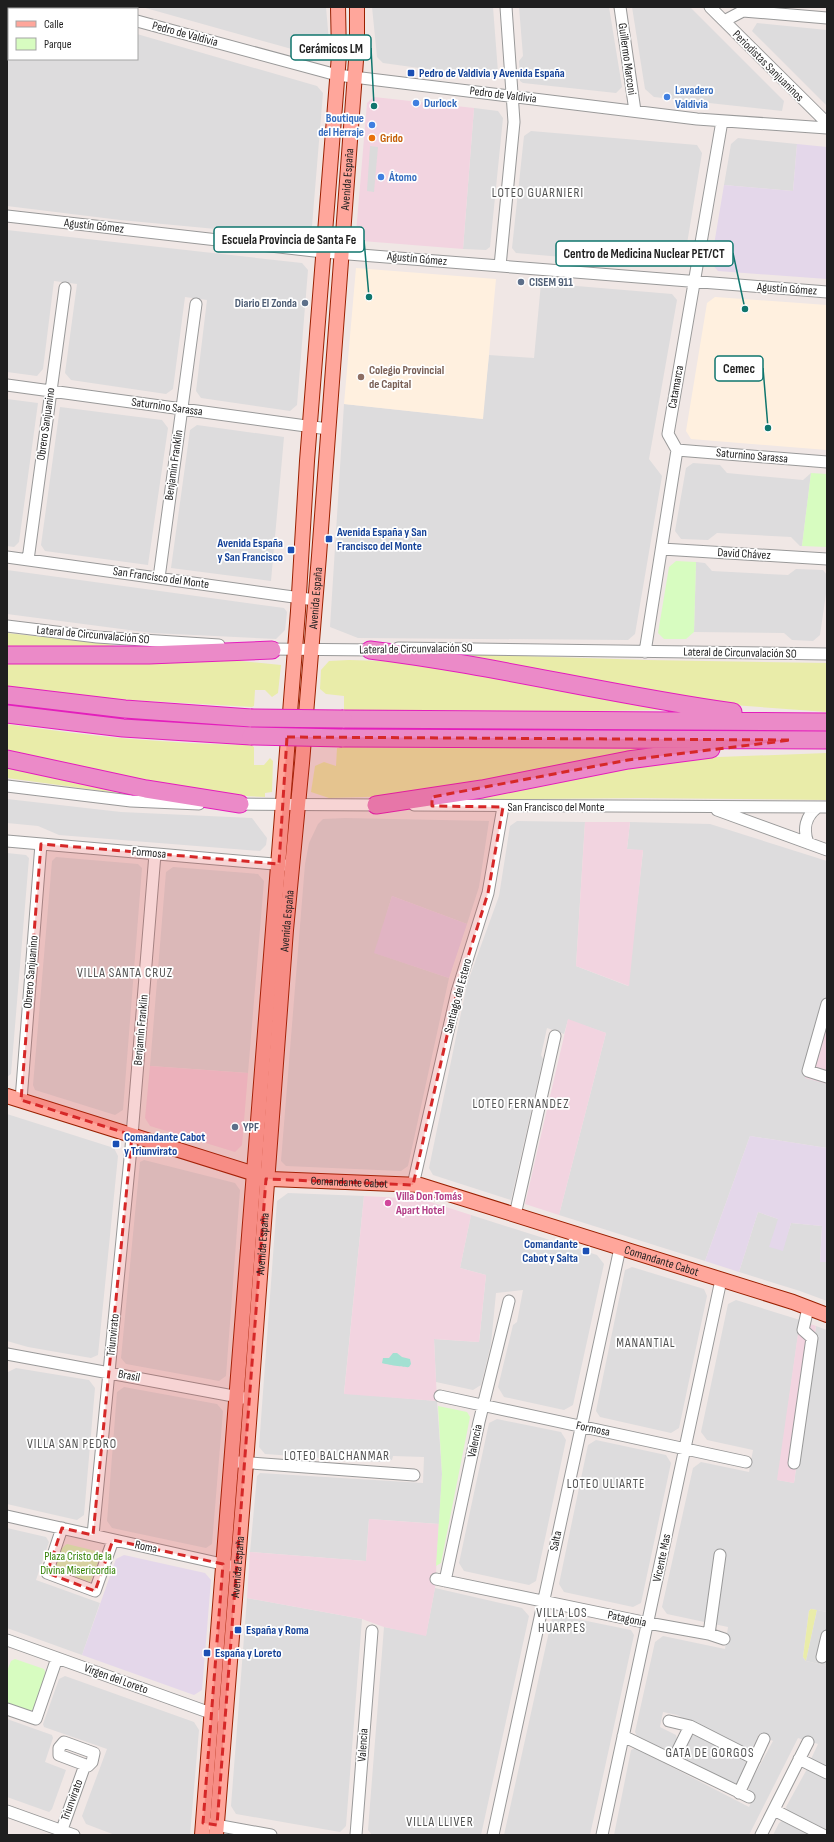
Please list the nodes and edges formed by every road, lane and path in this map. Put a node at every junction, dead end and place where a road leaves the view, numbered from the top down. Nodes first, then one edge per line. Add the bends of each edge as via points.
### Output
1 (338, 7) edge
2 (356, 7) edge
3 (506, 7) edge
4 (620, 7) edge
5 (710, 7) edge
6 (827, 18) edge
7 (138, 21) edge
8 (724, 21) junction
9 (337, 75) junction
10 (355, 78) junction
11 (512, 96) junction
12 (635, 111) junction
13 (722, 121) junction
14 (827, 123) edge
15 (827, 128) edge
16 (7, 216) edge
17 (323, 252) junction
18 (342, 253) junction
19 (500, 266) junction
20 (695, 282) junction
21 (65, 288) dead end
22 (827, 292) edge
23 (196, 304) dead end
24 (7, 385) edge
25 (51, 391) junction
26 (182, 409) junction
27 (310, 426) junction
28 (328, 429) junction
29 (677, 450) junction
30 (827, 462) edge
31 (662, 549) junction
32 (7, 557) edge
33 (827, 559) edge
34 (28, 560) junction
35 (159, 578) junction
36 (299, 598) junction
37 (315, 600) junction
38 (7, 626) edge
39 (272, 650) junction
40 (294, 650) junction
41 (310, 650) junction
42 (370, 650) junction
43 (645, 652) junction
44 (827, 654) edge
45 (7, 655) edge
46 (7, 696) edge
47 (7, 714) edge
48 (827, 722) edge
49 (791, 740) junction
50 (827, 740) edge
51 (7, 759) edge
52 (7, 786) edge
53 (240, 804) junction
54 (290, 805) junction
55 (376, 805) junction
56 (503, 807) junction
57 (710, 807) junction
58 (822, 807) edge
59 (7, 841) edge
60 (808, 843) junction
61 (41, 844) junction
62 (827, 850) edge
63 (155, 854) junction
64 (285, 865) junction
65 (827, 1004) edge
66 (555, 1036) dead end
67 (827, 1076) edge
68 (7, 1096) edge
69 (21, 1100) junction
70 (132, 1135) junction
71 (260, 1176) junction
72 (413, 1185) junction
73 (515, 1215) junction
74 (620, 1248) junction
75 (721, 1280) junction
76 (509, 1301) dead end
77 (808, 1308) junction
78 (827, 1315) edge
79 (7, 1354) edge
80 (109, 1373) junction
81 (236, 1396) junction
82 (440, 1396) dead end
83 (251, 1399) junction
84 (484, 1405) junction
85 (580, 1426) junction
86 (685, 1449) junction
87 (232, 1461) junction
88 (746, 1462) dead end
89 (246, 1463) junction
90 (794, 1463) dead end
91 (414, 1475) dead end
92 (7, 1516) edge
93 (62, 1528) junction
94 (93, 1535) junction
95 (113, 1540) junction
96 (720, 1555) dead end
97 (223, 1564) junction
98 (237, 1567) junction
99 (441, 1580) joint
100 (543, 1602) junction
101 (648, 1623) junction
102 (372, 1631) dead end
103 (709, 1634) junction
104 (827, 1636) edge
105 (724, 1640) dead end
106 (8, 1644) edge
107 (822, 1657) dead end
108 (57, 1658) junction
109 (7, 1709) edge
110 (212, 1713) junction
111 (226, 1718) junction
112 (669, 1721) dead end
113 (690, 1726) junction
114 (623, 1736) junction
115 (764, 1739) dead end
116 (808, 1742) dead end
117 (755, 1758) junction
118 (799, 1759) junction
119 (673, 1760) junction
120 (85, 1765) dead end
121 (827, 1773) edge
122 (774, 1810) junction
123 (7, 1811) edge
124 (210, 1830) edge
125 (61, 1833) edge
126 (74, 1835) edge
127 (271, 1835) edge
128 (356, 1835) edge
129 (493, 1835) edge
130 (602, 1835) edge
131 (761, 1835) edge
132 (823, 1835) edge

1 - 9 main road, Avenida España
2 - 10 main road, Avenida España via 358,27
3 - 11 street
4 - 12 street, Guillermo Marconi
5 - 8 street, Periodistas Sanjuaninos
6 - 8 street via 743,11
7 - 9 street, Pedro de Valdivia
8 - 14 street, Periodistas Sanjuaninos
9 - 10 street, Pedro de Valdivia
9 - 17 main road, Avenida España
10 - 11 street, Pedro de Valdivia
10 - 18 main road, Avenida España
11 - 12 street, Pedro de Valdivia
11 - 19 street via 514,122
12 - 13 street, Pedro de Valdivia
13 - 15 street, Pedro de Valdivia
13 - 20 street, Catamarca
16 - 17 street, Agustín Gómez
17 - 18 street, Agustín Gómez
17 - 27 main road, Avenida España
18 - 19 street, Agustín Gómez
18 - 28 main road, Avenida España
19 - 20 street, Agustín Gómez
20 - 22 street, Agustín Gómez
20 - 29 street, Catamarca via 668,434
21 - 25 street, Obrero Sanjuanino
23 - 26 street, Benjamín Franklin
24 - 25 street, Saturnino Sarassa
25 - 26 street, Saturnino Sarassa
25 - 34 street, Obrero Sanjuanino
26 - 27 street, Saturnino Sarassa
26 - 35 street, Benjamín Franklin
27 - 28 street, Saturnino Sarassa
27 - 36 main road, Avenida España
28 - 37 main road, Avenida España
29 - 30 street, Saturnino Sarassa
29 - 31 street
31 - 33 street, David Chávez
31 - 43 street
32 - 34 street, San Francisco del Monte
34 - 35 street, San Francisco del Monte
35 - 36 street, San Francisco del Monte
36 - 37 street, San Francisco del Monte
36 - 40 main road, Avenida España
37 - 41 main road, Avenida España
38 - 39 street, Lateral de Circunvalación SO via 97,637
39 - 40 street, Lateral de Circunvalación SO
39 - 45 highway via 149,655
40 - 41 street, Lateral de Circunvalación SO
40 - 54 main road, Avenida España
41 - 42 street, Lateral de Circunvalación SO
41 - 54 main road, Avenida España via 302,763
42 - 43 street, Lateral de Circunvalación SO via 416,647
42 - 48 highway via 442,660 682,705
43 - 44 street, Lateral de Circunvalación SO
46 - 48 highway, bridge via 125,709 252,718
47 - 49 highway, bridge via 123,728 251,736
49 - 50 highway
49 - 55 highway via 628,760
51 - 53 highway via 140,787
52 - 53 street via 131,802
53 - 54 street
54 - 55 street, San Francisco del Monte
54 - 64 main road, Avenida España
55 - 56 street, San Francisco del Monte
56 - 57 street, San Francisco del Monte
56 - 72 street, Santiago del Estero via 488,893 457,992
57 - 58 street
57 - 60 street, San Francisco del Monte
58 - 60 street via 811,813 806,821
59 - 61 street, Formosa
60 - 62 street, San Francisco del Monte
61 - 63 street, Formosa
61 - 69 street, Obrero Sanjuanino
63 - 64 street, Formosa
63 - 70 street, Benjamín Franklin
64 - 71 main road, Avenida España
65 - 67 street via 808,1071
66 - 73 street
68 - 69 main road, Comandante Cabot
69 - 70 main road, Comandante Cabot
70 - 71 main road, Comandante Cabot
70 - 80 street, Triunvirato
71 - 72 main road, Comandante Cabot
71 - 81 main road, Avenida España
71 - 83 main road, Avenida España
72 - 73 main road, Comandante Cabot
73 - 74 main road, Comandante Cabot
74 - 75 main road, Comandante Cabot
74 - 85 street, Salta
75 - 77 main road, Comandante Cabot
75 - 86 street, Vicente Mas
76 - 84 street, Valencia
77 - 78 main road, Comandante Cabot
77 - 90 street via 803,1330 812,1338
79 - 80 street, Brasil
80 - 81 street, Brasil
80 - 94 street, Triunvirato
81 - 83 street, Brasil
81 - 87 main road, Avenida España
82 - 84 street, Formosa
83 - 89 main road, Avenida España
84 - 85 street, Formosa
84 - 99 street, Valencia
85 - 86 street, Formosa
85 - 100 street, Salta
86 - 88 street, Formosa
86 - 101 street, Vicente Mas
87 - 89 street
87 - 97 main road, Avenida España
89 - 91 street
89 - 98 main road, Avenida España
92 - 93 street, Roma
93 - 94 street, Roma
93 - 95 street via 47,1573 95,1591
94 - 95 street, Roma
95 - 97 street, Roma
96 - 103 street
97 - 98 street, Roma
97 - 110 main road, Avenida España
98 - 111 main road, Avenida España
99 - 100 street, Patagonia
100 - 101 street, Patagonia
100 - 129 street, Salta
101 - 103 street, Patagonia
101 - 114 street, Vicente Mas
102 - 128 street, Valencia
103 - 105 street, Patagonia
104 - 107 street
106 - 108 street, Virgen del Loreto
108 - 109 street via 36,1719
108 - 110 street, Virgen del Loreto
110 - 111 street, Virgen del Loreto
110 - 124 main road, Avenida España
111 - 124 main road, Avenida España
112 - 113 street
113 - 117 street
113 - 119 street
114 - 119 street
114 - 130 street, Vicente Mas
115 - 117 street
116 - 118 street
117 - 119 street via 744,1795
118 - 121 street
118 - 122 street
120 - 125 street, Triunvirato
122 - 131 street
122 - 132 street
123 - 125 street
124 - 127 street
125 - 126 street

